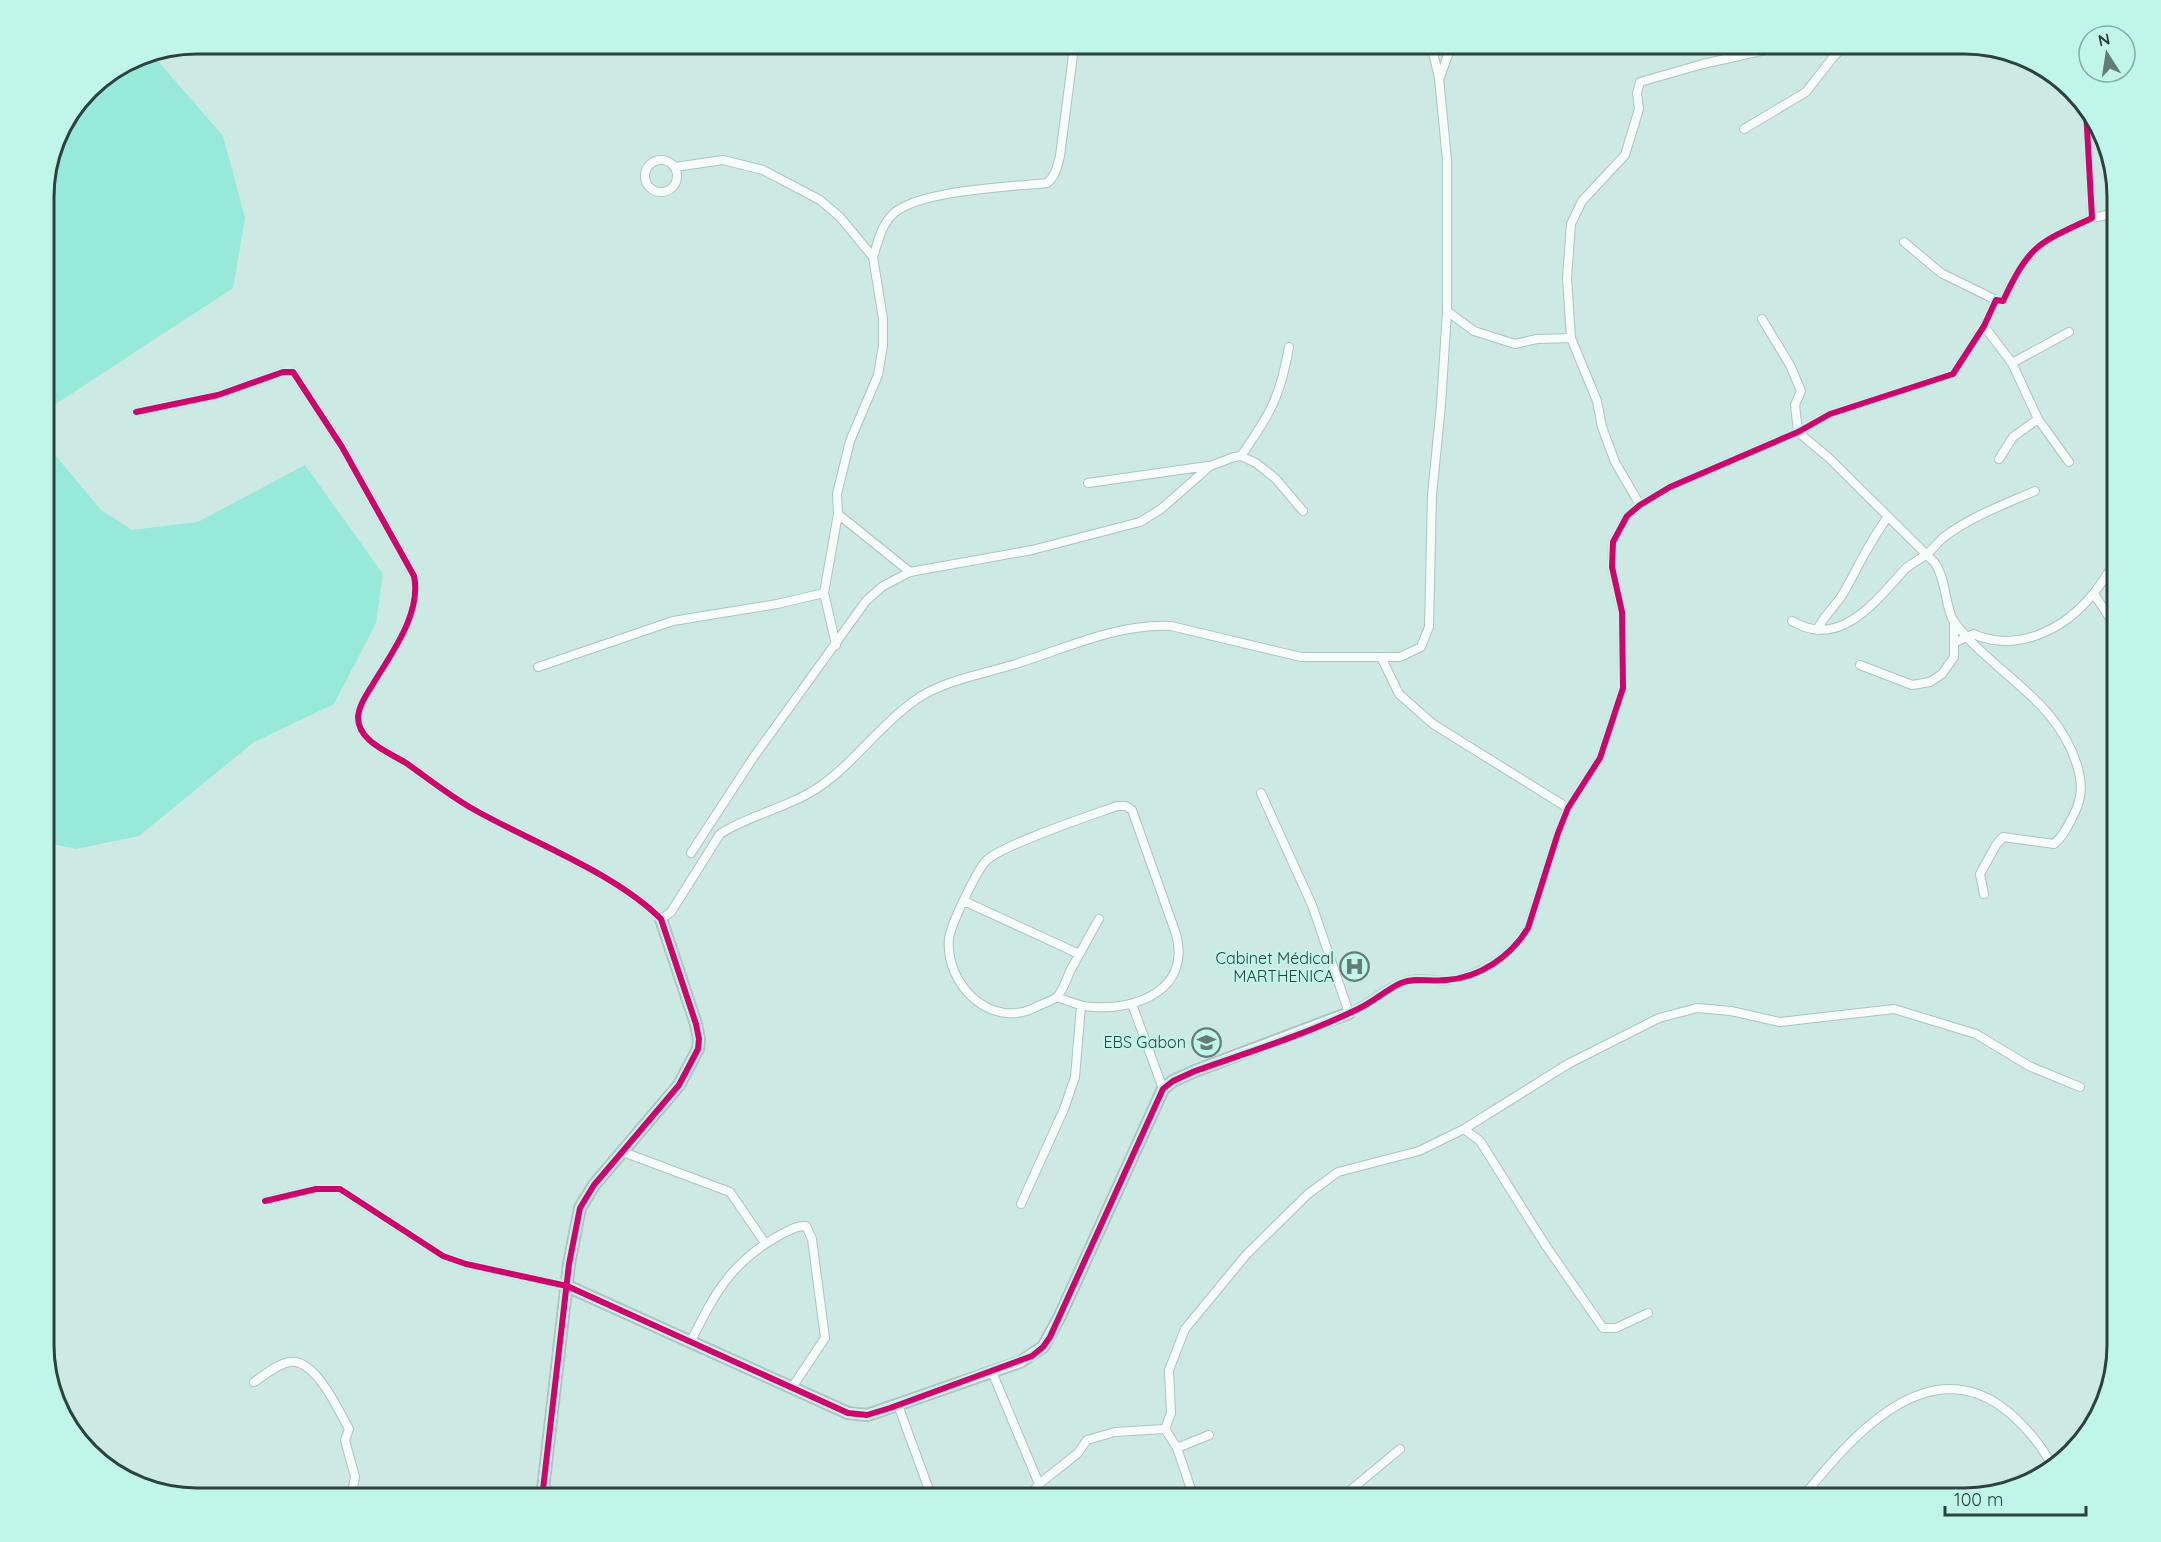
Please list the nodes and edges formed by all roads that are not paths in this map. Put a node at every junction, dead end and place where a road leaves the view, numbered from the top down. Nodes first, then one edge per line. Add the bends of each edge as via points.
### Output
1 (1073, 54) edge
2 (1433, 54) edge
3 (1448, 54) edge
4 (1748, 54) edge
5 (1836, 54) edge
6 (1439, 78) junction
7 (2087, 125) edge
8 (1744, 129) dead end
9 (675, 166) junction
10 (2107, 215) edge
11 (2092, 218) junction
12 (1904, 242) dead end
13 (873, 256) junction
14 (1996, 300) junction
15 (1447, 311) junction
16 (1762, 319) dead end
17 (1984, 326) junction
18 (2069, 332) dead end
19 (1571, 339) junction
20 (1289, 347) dead end
21 (2012, 363) junction
22 (136, 412) dead end
23 (2038, 419) junction
24 (1798, 432) junction
25 (1241, 456) junction
26 (1999, 459) dead end
27 (2069, 462) dead end
28 (1210, 466) junction
29 (1088, 483) dead end
30 (2035, 491) dead end
31 (1640, 505) junction
32 (1303, 511) dead end
33 (838, 514) junction
34 (1887, 518) junction
35 (1927, 554) junction
36 (910, 572) junction
37 (2107, 576) edge
38 (824, 593) junction
39 (2094, 594) junction
40 (2107, 612) edge
41 (1791, 621) dead end
42 (1954, 622) junction
43 (1817, 630) junction
44 (1967, 636) junction
45 (1956, 642) junction
46 (836, 645) junction
47 (1381, 657) junction
48 (1860, 665) dead end
49 (538, 668) dead end
50 (1260, 793) dead end
51 (1568, 808) junction
52 (692, 853) dead end
53 (1984, 894) dead end
54 (964, 901) junction
55 (661, 918) junction
56 (1099, 919) dead end
57 (1079, 954) junction
58 (1057, 997) junction
59 (1132, 1004) junction
60 (1082, 1006) junction
61 (1349, 1013) junction
62 (2080, 1087) dead end
63 (1163, 1089) junction
64 (1464, 1129) junction
65 (623, 1152) junction
66 (265, 1201) dead end
67 (1021, 1204) dead end
68 (765, 1243) junction
69 (567, 1286) junction
70 (1648, 1313) dead end
71 (691, 1341) junction
72 (992, 1372) junction
73 (254, 1382) dead end
74 (793, 1386) junction
75 (898, 1405) junction
76 (1165, 1430) junction
77 (1209, 1435) dead end
78 (1177, 1448) junction
79 (1400, 1449) dead end
80 (2048, 1460) edge
81 (1039, 1484) junction
82 (353, 1488) edge
83 (543, 1488) edge
84 (928, 1488) edge
85 (1036, 1488) edge
86 (1191, 1488) edge
87 (1353, 1488) edge
88 (1810, 1488) edge

1 - 13 street via 1060,156 1051,180 910,203 891,216
2 - 6 street
3 - 6 street
4 - 19 street via 1640,82 1639,109 1625,155 1582,201 1571,224 1567,278
5 - 8 street via 1806,92
6 - 15 street via 1447,160
7 - 11 street
9 - 9 street via 676,183 670,190 653,191 646,185 644,177 651,162 660,159
9 - 13 street via 723,160 763,170 820,200
10 - 11 street
11 - 14 street via 2042,242 2020,265 2003,301
12 - 14 street via 1941,273
13 - 33 street via 883,345 878,375 841,469
14 - 17 street
15 - 19 street via 1474,331 1515,344 1547,338
15 - 47 street via 1432,495 1427,634 1413,653
16 - 24 street via 1790,365 1801,392 1795,405
17 - 21 street
17 - 24 street via 1953,374 1830,414
18 - 21 street
19 - 31 street via 1597,401 1615,462
20 - 25 street via 1276,402
21 - 23 street
22 - 55 street via 293,372 348,457 417,587 401,637 362,703 358,718 362,731 387,753 471,808 608,880
23 - 26 street via 2013,437
23 - 27 street
24 - 31 street via 1670,487
24 - 34 street
25 - 28 street
25 - 32 street via 1276,479
28 - 29 street
28 - 36 street via 1140,522 1032,550
30 - 35 street via 1944,537
31 - 51 street via 1622,523 1613,542 1612,567 1622,612 1623,688 1600,758
33 - 36 street
33 - 38 street
34 - 35 street
34 - 43 street
35 - 42 street via 1942,573
35 - 43 street via 1907,568 1868,611 1842,625
36 - 46 street via 872,594
37 - 39 street
38 - 46 street
38 - 49 street via 673,621
39 - 40 street
39 - 44 street via 2060,625 2019,641 1996,642 1973,634
41 - 43 street
42 - 44 street
42 - 45 street
44 - 45 street
44 - 53 street via 2030,693 2069,741 2080,775 2081,793 2069,824 2054,844 2003,837 1980,874
45 - 48 street via 1954,657 1946,670 1921,685
46 - 52 street via 753,758
47 - 51 street via 1399,694 1433,724
47 - 55 street via 1301,657 1171,626 1156,626 1119,632 951,684 914,701 819,787 720,834 671,912
50 - 61 street via 1312,904
51 - 61 street via 1528,928 1503,959 1448,981 1400,983
54 - 57 street
54 - 58 street via 949,938 953,968 964,990 984,1006 1009,1015 1023,1013
54 - 59 street via 986,861 998,853 1117,806 1129,807 1139,825 1176,934 1179,956 1161,991
55 - 65 street via 696,1024 698,1049 675,1090
56 - 57 street
57 - 58 street
58 - 60 street
59 - 60 street
59 - 63 street
60 - 67 street via 1073,1084
61 - 63 street via 1196,1071
62 - 64 street via 2028,1066 1976,1034 1894,1009 1780,1022 1696,1008 1659,1018 1612,1040
63 - 72 street via 1050,1337 1032,1356
64 - 70 street via 1480,1141 1603,1328 1616,1328
64 - 76 street via 1404,1157 1338,1172 1268,1232 1185,1329 1169,1370 1171,1413
65 - 68 street via 729,1192
65 - 69 street via 580,1208
66 - 69 street via 316,1189 340,1189 443,1256
68 - 71 street via 730,1272
68 - 74 street via 802,1226 809,1229 812,1239 825,1338
69 - 71 street
69 - 83 street
71 - 74 street
72 - 75 street
72 - 81 street
73 - 82 street via 288,1362 301,1363 313,1371 349,1429 345,1440 355,1477
74 - 75 street via 858,1415
75 - 84 street
76 - 78 street
76 - 81 street via 1116,1432 1087,1440 1069,1462
77 - 78 street
78 - 86 street
79 - 87 street
80 - 88 street via 2012,1414 1988,1397 1944,1389 1874,1419 1838,1453
81 - 85 street

